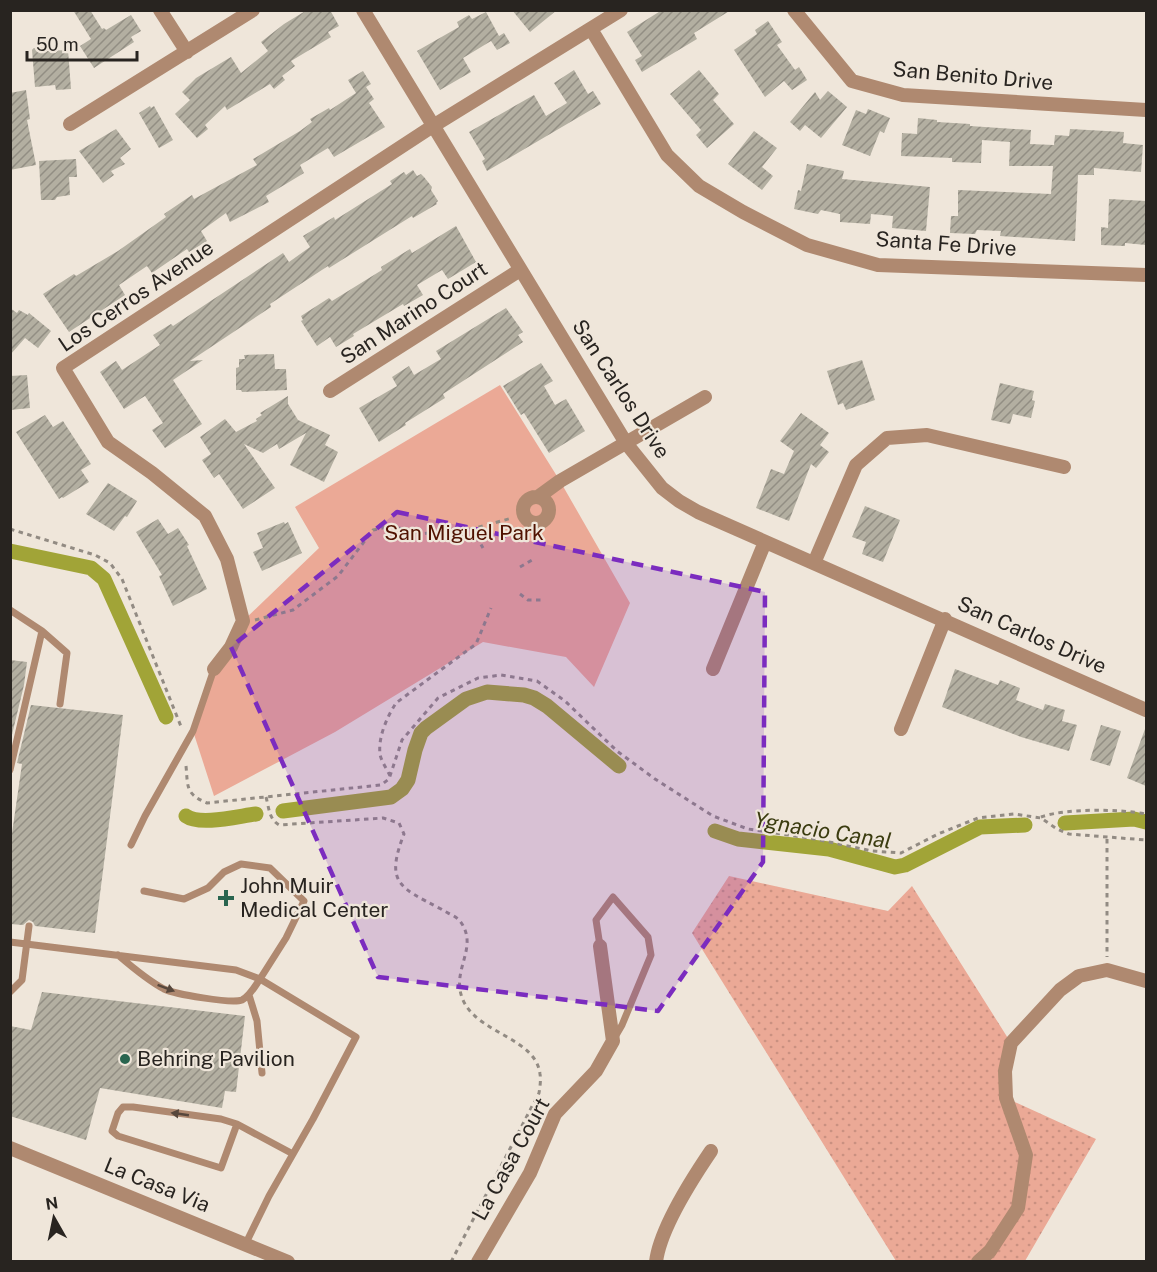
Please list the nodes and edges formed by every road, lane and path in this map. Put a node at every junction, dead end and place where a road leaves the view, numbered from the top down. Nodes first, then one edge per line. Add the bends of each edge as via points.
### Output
1 (160, 10) edge
2 (253, 10) edge
3 (363, 10) edge
4 (621, 10) edge
5 (794, 10) edge
6 (591, 29) junction
7 (187, 52) junction
8 (1146, 110) edge
9 (70, 124) dead end
10 (433, 126) junction
11 (520, 270) junction
12 (1146, 275) edge
13 (330, 391) dead end
14 (705, 397) dead end
15 (626, 443) junction
16 (1064, 467) dead end
17 (538, 497) dead end
18 (512, 518) dead end
19 (10, 529) edge
20 (472, 529) junction
21 (765, 542) junction
22 (483, 548) dead end
23 (532, 560) dead end
24 (814, 563) junction
25 (520, 567) dead end
26 (520, 594) dead end
27 (544, 600) dead end
28 (491, 608) dead end
29 (10, 610) edge
30 (945, 619) junction
31 (243, 621) junction
32 (42, 631) junction
33 (214, 669) joint
34 (713, 669) dead end
35 (60, 704) dead end
36 (1146, 710) edge
37 (901, 729) dead end
38 (184, 746) junction
39 (10, 770) edge
40 (390, 776) junction
41 (266, 797) junction
42 (1146, 814) edge
43 (1041, 818) junction
44 (1107, 839) junction
45 (1146, 840) edge
46 (131, 844) dead end
47 (144, 891) dead end
48 (29, 926) dead end
49 (10, 942) edge
50 (27, 944) junction
51 (600, 946) joint
52 (118, 955) junction
53 (1107, 970) junction
54 (260, 979) junction
55 (1146, 981) edge
56 (10, 992) edge
57 (249, 995) junction
58 (613, 1041) junction
59 (262, 1073) dead end
60 (237, 1124) junction
61 (10, 1148) edge
62 (711, 1150) dead end
63 (293, 1154) junction
64 (246, 1243) junction
65 (288, 1262) edge
66 (451, 1262) edge
67 (478, 1262) edge
68 (656, 1262) edge
69 (978, 1262) edge

1 - 7 street
2 - 7 street
3 - 10 street, San Carlos Drive
4 - 6 street, Los Cerros Avenue
5 - 8 street, San Benito Drive via 852,81 893,93
6 - 10 street, Los Cerros Avenue
6 - 12 street, Santa Fe Drive via 667,155 699,186 807,245 878,265
7 - 9 street
10 - 11 street, San Carlos Drive
10 - 31 street, Los Cerros Avenue via 63,368 108,442 204,516 227,559
11 - 13 street, San Marino Court
11 - 15 street, San Carlos Drive
14 - 15 street
15 - 17 street
15 - 21 street, San Carlos Drive via 662,488 679,501
16 - 24 street via 927,435 887,438 856,465
18 - 20 path
19 - 38 path via 110,563 122,579 182,724
20 - 22 path
20 - 31 path via 421,534 392,526 372,530 338,576 293,610
21 - 24 street, San Carlos Drive
21 - 34 street
23 - 25 path
24 - 30 street, San Carlos Drive
26 - 27 path via 528,600
28 - 40 path via 476,644 396,704 389,714 380,755
29 - 32 lane
30 - 36 street, San Carlos Drive
30 - 37 street
31 - 33 street via 231,647
32 - 35 lane via 67,653
32 - 39 lane
33 - 38 lane
38 - 41 path via 186,782 196,799 207,803
38 - 46 lane
40 - 41 path via 386,783 374,786
40 - 43 path via 402,740 438,698 478,678 501,675 537,681 655,779 712,816 748,829 901,853 978,818 1014,814
41 - 66 path via 270,816 279,825 383,818 399,823 404,834 395,861 395,877 408,892 459,919 467,932 468,949 458,984 464,1003 478,1021 535,1059 540,1073 539,1092
42 - 43 path via 1124,810 1059,813
43 - 44 path via 1069,834
44 - 45 path
44 - 53 path
47 - 54 lane via 184,898 208,888 224,872 241,864 270,868 304,901
48 - 50 lane
49 - 50 lane
50 - 52 lane
50 - 56 lane via 22,980
51 - 58 street
51 - 58 lane via 596,920 613,897 648,937 651,955
52 - 54 lane via 236,970
52 -> 57 lane via 166,990 229,1002
53 - 55 street
53 - 69 street via 1078,976 1011,1043 1005,1071 1006,1098 1026,1155 1018,1208 990,1251
54 - 57 lane
54 - 63 lane via 356,1037
57 - 59 lane via 257,1022
58 - 67 street, La Casa Court via 596,1071 555,1114 530,1173
60 -> 60 lane via 123,1107 112,1131 220,1168
60 - 63 lane
61 - 64 street, La Casa Via
62 - 68 street via 658,1245
63 - 64 lane
64 - 65 street, La Casa Via

